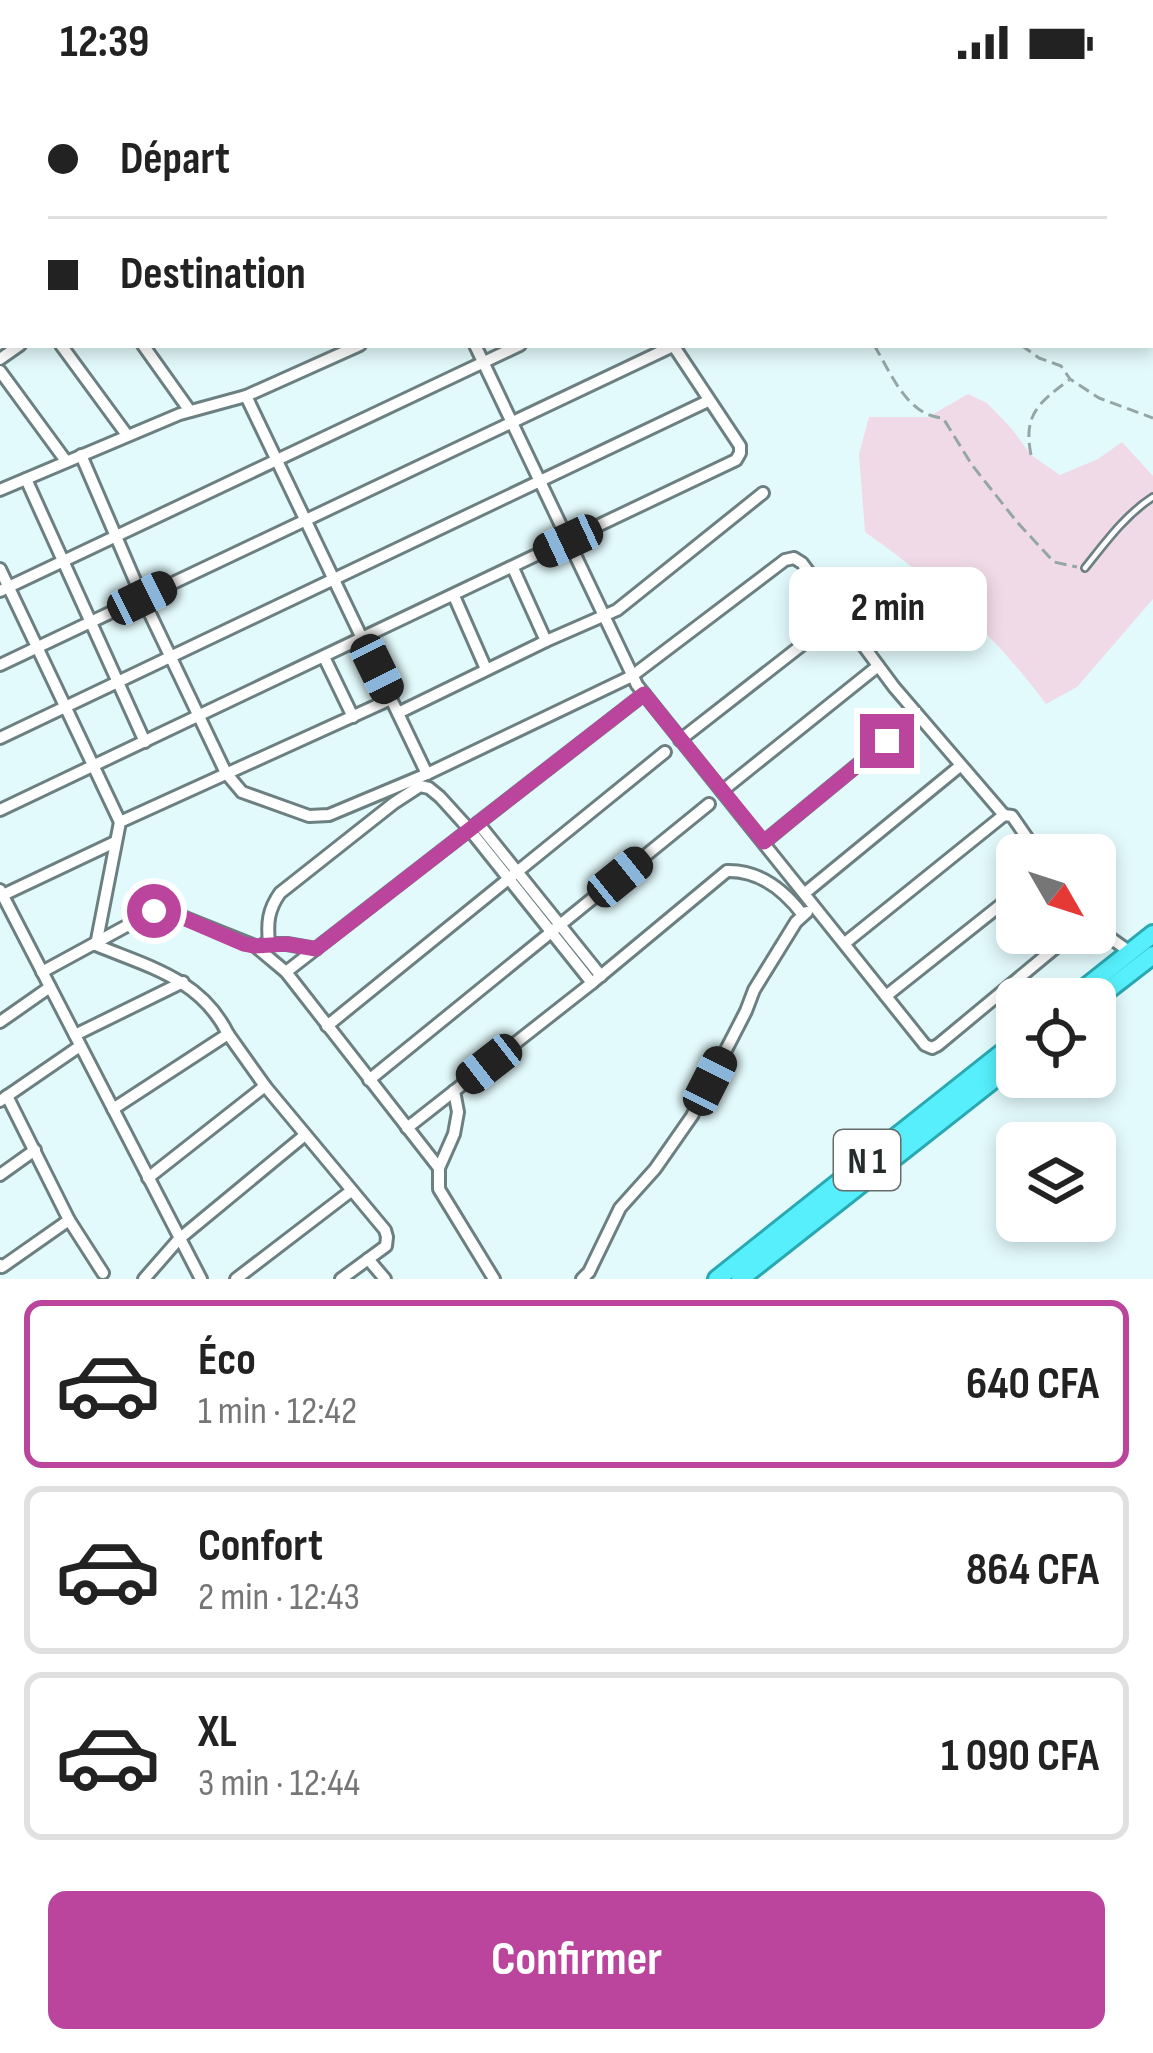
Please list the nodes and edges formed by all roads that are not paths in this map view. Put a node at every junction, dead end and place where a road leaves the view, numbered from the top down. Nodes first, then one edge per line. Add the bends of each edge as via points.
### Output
1 (63, 348) edge
2 (149, 348) edge
3 (353, 348) edge
4 (476, 348) edge
5 (514, 348) edge
6 (667, 348) edge
7 (675, 348) edge
8 (483, 363) junction
9 (0, 371) edge
10 (246, 396) junction
11 (708, 401) junction
12 (190, 411) junction
13 (511, 423) junction
14 (127, 435) junction
15 (81, 455) junction
16 (277, 460) junction
17 (66, 461) junction
18 (26, 479) junction
19 (539, 481) junction
20 (2, 487) edge
21 (763, 494) dead end
22 (1153, 497) edge
23 (305, 520) junction
24 (115, 537) junction
25 (568, 541) junction
26 (62, 560) junction
27 (512, 568) junction
28 (1084, 568) road end
29 (0, 569) edge
30 (334, 579) junction
31 (4, 589) edge
32 (454, 596) junction
33 (142, 598) junction
34 (604, 615) junction
35 (839, 616) junction
36 (90, 622) junction
37 (362, 639) junction
38 (545, 641) junction
39 (37, 647) junction
40 (170, 657) junction
41 (324, 657) junction
42 (0, 665) edge
43 (878, 666) junction
44 (486, 669) junction
45 (632, 676) junction
46 (118, 682) junction
47 (644, 694) junction
48 (391, 699) junction
49 (65, 707) junction
50 (398, 713) junction
51 (917, 716) junction
52 (197, 717) junction
53 (353, 717) junction
54 (0, 738) edge
55 (680, 740) junction
56 (145, 742) junction
57 (665, 752) dead end
58 (93, 766) junction
59 (960, 766) junction
60 (226, 773) junction
61 (428, 774) junction
62 (205, 783) junction
63 (722, 791) junction
64 (242, 792) junction
65 (709, 804) dead end
66 (0, 810) edge
67 (1004, 815) junction
68 (120, 822) junction
69 (474, 826) junction
70 (1024, 834) edge
71 (115, 842) junction
72 (764, 842) junction
73 (513, 876) junction
74 (1, 892) edge
75 (805, 893) junction
76 (815, 907) junction
77 (996, 909) edge
78 (803, 915) junction
79 (556, 929) junction
80 (1153, 934) edge
81 (1116, 942) edge
82 (268, 944) junction
83 (844, 944) junction
84 (96, 945) junction
85 (255, 946) junction
86 (316, 949) junction
87 (1130, 952) junction
88 (1047, 954) edge
89 (1153, 955) edge
90 (42, 972) junction
91 (286, 972) junction
92 (1097, 978) edge
93 (597, 980) junction
94 (183, 982) junction
95 (1116, 984) edge
96 (50, 987) junction
97 (886, 996) junction
98 (0, 1022) edge
99 (327, 1026) junction
100 (228, 1034) junction
101 (77, 1040) junction
102 (996, 1058) edge
103 (996, 1077) edge
104 (369, 1080) junction
105 (265, 1086) junction
106 (454, 1091) junction
107 (4, 1099) edge
108 (113, 1109) junction
109 (407, 1128) junction
110 (305, 1135) junction
111 (35, 1150) junction
112 (439, 1168) junction
113 (0, 1175) edge
114 (148, 1178) junction
115 (351, 1191) junction
116 (69, 1220) junction
117 (179, 1239) junction
118 (368, 1259) junction
119 (1, 1266) edge
120 (103, 1273) dead end
121 (9, 1279) edge
122 (144, 1279) edge
123 (201, 1279) edge
124 (236, 1279) edge
125 (341, 1279) edge
126 (386, 1279) edge
127 (494, 1279) edge
128 (582, 1279) edge
129 (717, 1279) edge
130 (740, 1279) edge

1 - 14 street
2 - 12 street
3 - 10 street
4 - 8 street
5 - 8 street
6 - 13 street
7 - 11 street
8 - 13 street
8 - 16 street
9 - 17 street
10 - 12 street
10 - 16 street
11 - 19 street
11 - 25 street via 740,446 736,460
12 - 14 street
13 - 19 street
13 - 23 street
14 - 15 street
15 - 17 street
15 - 24 street
16 - 23 street
16 - 24 street
17 - 18 street
18 - 20 street
18 - 26 street
19 - 25 street
19 - 30 street
21 - 34 street
22 - 28 lane
23 - 30 street
23 - 33 street
24 - 26 street
24 - 33 street
25 - 27 street
25 - 34 street
26 - 31 street
26 - 36 street
27 - 32 street
27 - 38 street
29 - 31 street
30 - 37 street
30 - 40 street
31 - 39 street
32 - 37 street
32 - 44 street
33 - 36 street
33 - 40 street
34 - 38 street
34 - 45 street
35 - 43 street
35 - 45 street via 802,562 785,560
35 - 55 street
36 - 39 street
36 - 46 street
37 - 41 street
37 - 48 street
38 - 44 street
39 - 42 street
39 - 49 street
40 - 46 street
40 - 52 street
41 - 52 street
41 - 53 street
43 - 51 street
43 - 63 street
44 - 50 street
45 - 47 street
45 - 61 street
46 - 49 street
46 - 56 street
47 - 55 street
47 - 69 street
48 - 50 street
48 - 53 street
49 - 54 street
49 - 58 street
50 - 61 street
51 - 59 street
51 - 72 street
52 - 56 street
52 - 60 street
53 - 60 street
55 - 63 street
56 - 58 street
57 - 73 street
58 - 66 street
58 - 68 street
59 - 67 street
59 - 75 street
60 - 62 street
60 - 64 street
61 - 64 street via 320,817
62 - 64 street
62 - 68 street
63 - 72 street
65 - 79 street
67 - 70 street
67 - 83 street
68 - 71 street
69 - 73 street
69 - 82 street via 429,788 410,790 280,893
69 - 86 street
71 - 74 street
71 - 84 street
72 - 75 street
73 - 79 street
73 - 99 street
74 - 90 street
75 - 76 street
76 - 78 street
76 - 83 street
77 - 97 street
78 - 93 street via 762,878 727,871
78 - 128 street via 754,990 692,1116 620,1208
79 - 93 street
79 - 104 street
80 - 87 highway
81 - 87 street
82 - 85 street
82 - 86 street
83 - 97 street
84 - 85 street via 165,910
84 - 90 street
84 - 94 street
85 - 91 street
86 - 91 street
87 - 92 highway
88 - 97 street via 932,1048
89 - 95 highway
90 - 96 street
91 - 99 street
93 - 106 street
94 - 100 street
94 - 101 street
96 - 98 street
96 - 101 street
99 - 104 street
100 - 105 street
100 - 108 street
101 - 107 street
101 - 108 street
102 - 129 highway, N 1
103 - 130 highway, N 1
104 - 109 street
105 - 110 street
105 - 114 street
106 - 109 street
106 - 112 street via 454,1133
107 - 111 street
108 - 114 street
109 - 112 street
110 - 115 street
110 - 117 street
111 - 113 street
111 - 116 street
112 - 127 street via 439,1189
114 - 117 street
115 - 118 street via 387,1237
115 - 124 street
116 - 119 street
116 - 120 street
117 - 122 street
117 - 123 street
118 - 125 street
118 - 126 street
119 - 121 street

